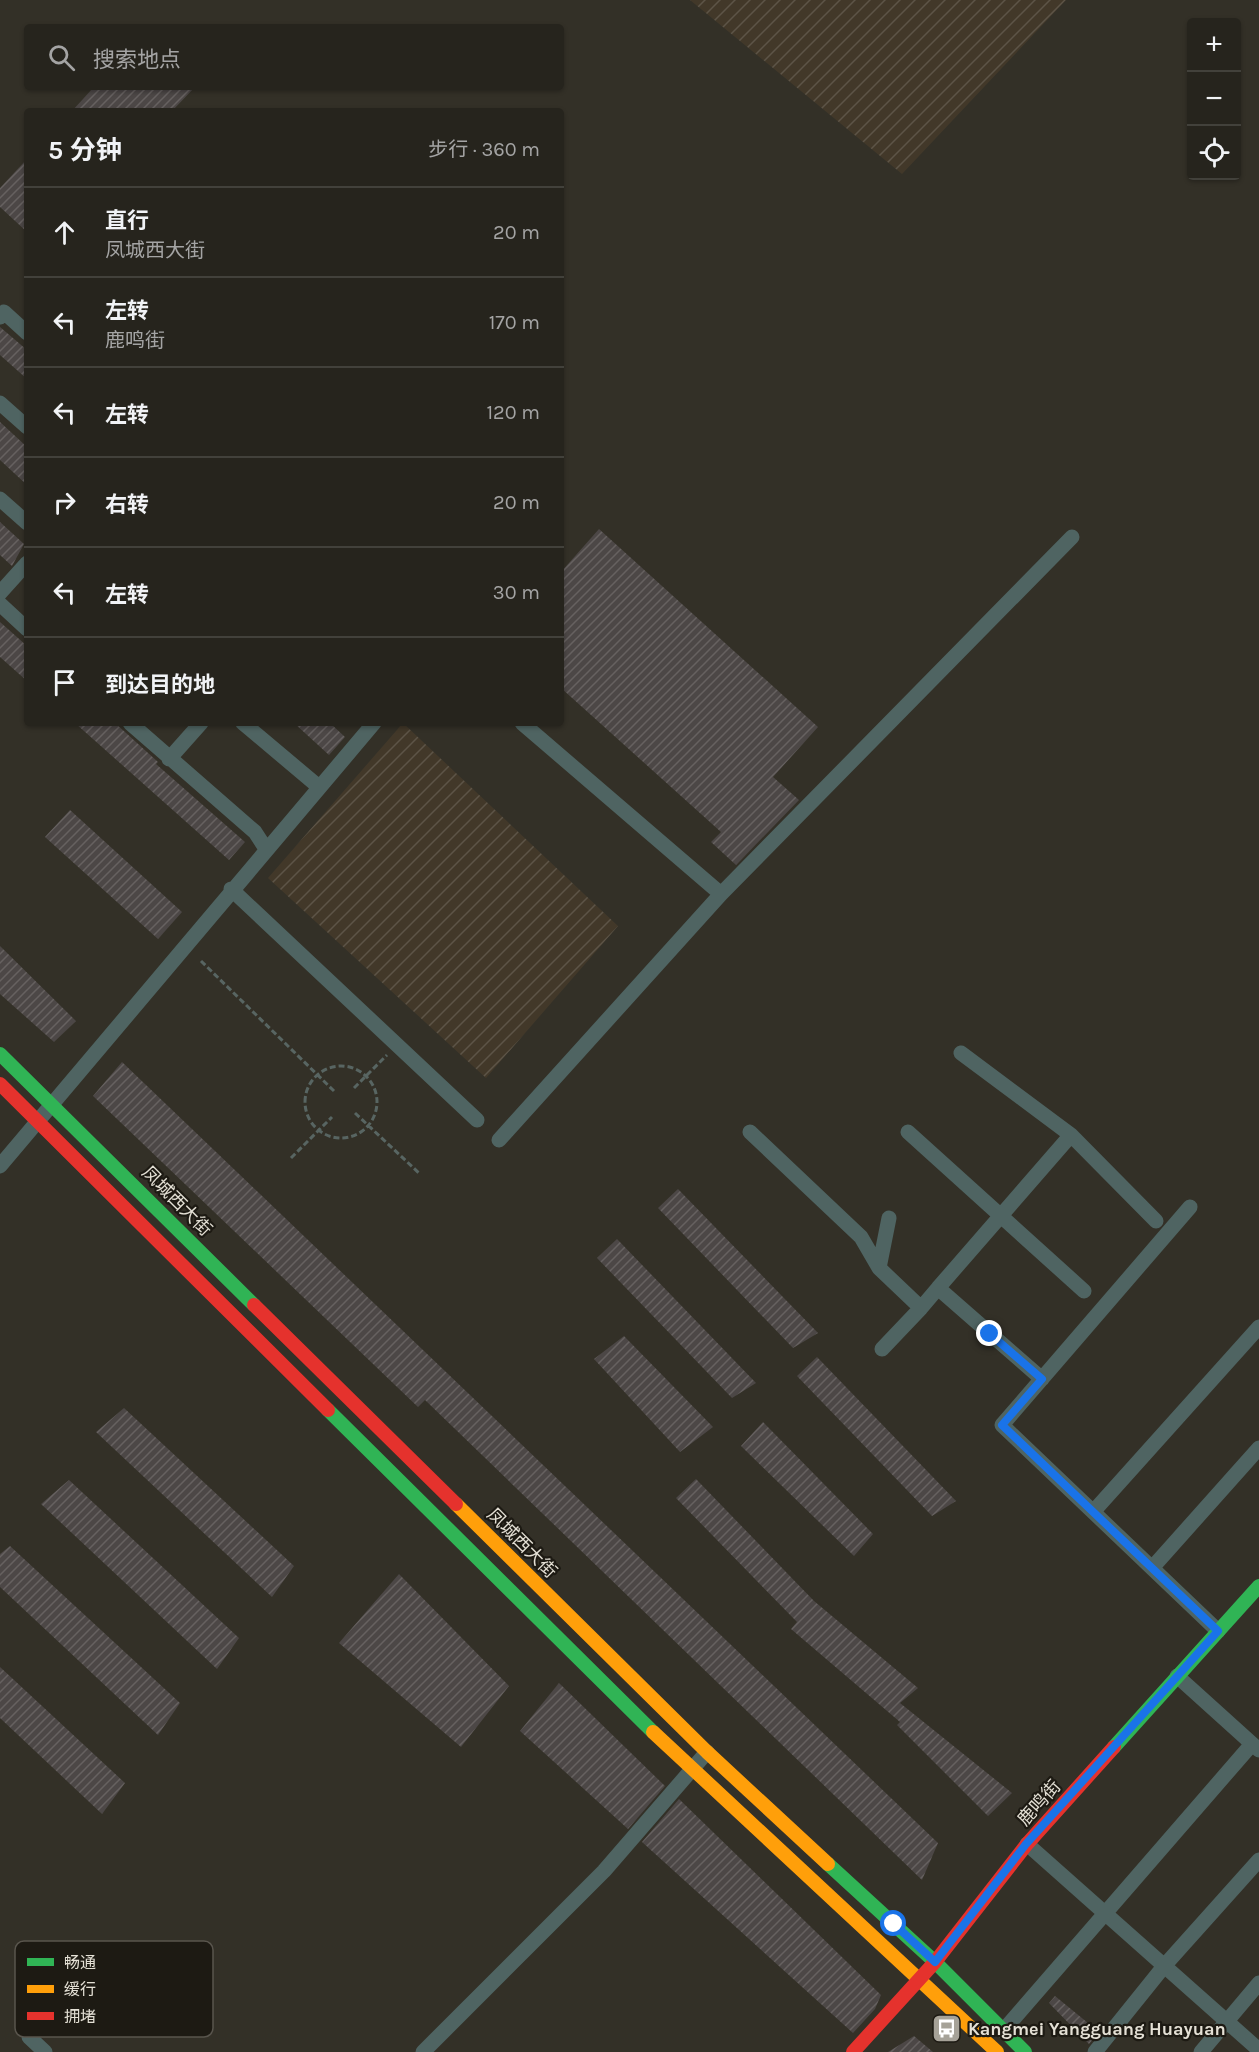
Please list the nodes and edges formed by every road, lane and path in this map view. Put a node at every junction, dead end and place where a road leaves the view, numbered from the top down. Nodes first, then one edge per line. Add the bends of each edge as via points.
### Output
1 (0, 317) edge
2 (24, 330) edge
3 (0, 403) edge
4 (24, 425) edge
5 (0, 499) edge
6 (24, 520) edge
7 (1072, 537) dead end
8 (24, 565) edge
9 (0, 593) edge
10 (0, 604) edge
11 (24, 625) edge
12 (133, 726) edge
13 (198, 726) edge
14 (247, 726) edge
15 (366, 726) edge
16 (525, 726) edge
17 (169, 759) junction
18 (319, 787) junction
19 (266, 849) junction
20 (231, 889) junction
21 (721, 894) junction
22 (201, 961) dead end
23 (398, 1043) junction
24 (961, 1053) dead end
25 (0, 1054) edge
26 (317, 1075) junction
27 (366, 1076) junction
28 (0, 1084) edge
29 (354, 1088) dead end
30 (335, 1092) dead end
31 (51, 1103) junction
32 (354, 1113) dead end
33 (332, 1117) dead end
34 (37, 1120) junction
35 (477, 1120) dead end
36 (368, 1126) junction
37 (320, 1131) junction
38 (750, 1132) dead end
39 (908, 1132) dead end
40 (1071, 1135) junction
41 (499, 1140) dead end
42 (291, 1158) dead end
43 (0, 1166) edge
44 (420, 1174) dead end
45 (1190, 1207) dead end
46 (1000, 1217) junction
47 (889, 1218) dead end
48 (1156, 1221) dead end
49 (879, 1268) junction
50 (938, 1288) junction
51 (1084, 1291) dead end
52 (921, 1308) junction
53 (1259, 1327) edge
54 (882, 1349) dead end
55 (1042, 1379) junction
56 (1259, 1448) edge
57 (1093, 1512) junction
58 (1152, 1568) junction
59 (1259, 1586) edge
60 (1218, 1631) junction
61 (1177, 1676) junction
62 (1256, 1747) edge
63 (707, 1752) junction
64 (692, 1770) junction
65 (1026, 1844) junction
66 (1259, 1860) edge
67 (1106, 1913) junction
68 (935, 1962) junction
69 (1165, 1965) junction
70 (920, 1979) junction
71 (1259, 1983) edge
72 (1225, 2022) junction
73 (1003, 2031) junction
74 (29, 2037) dead end
75 (1259, 2050) edge
76 (45, 2052) edge
77 (423, 2052) edge
78 (854, 2052) edge
79 (997, 2052) edge
80 (1025, 2052) edge
81 (1095, 2052) edge
82 (1201, 2052) edge

1 - 2 street via 4,312
3 - 4 street
5 - 6 street
7 - 21 street
8 - 9 street
10 - 11 street
12 - 17 street
13 - 17 street
14 - 18 street
15 - 18 street
16 - 21 street
17 - 19 street via 255,832
18 - 19 street
19 - 20 street
20 - 23 street
20 - 31 street
21 - 41 street
22 - 26 path
23 - 27 path
23 - 35 street
24 - 40 street
25 - 31 main road, 凤城西大街
26 - 27 path via 326,1069 347,1066
26 - 30 path
26 - 37 path via 306,1093 305,1103 312,1123
27 - 29 path
27 - 36 path via 377,1095 374,1117
28 - 34 main road
31 - 34 street
31 - 63 main road, 凤城西大街
32 - 36 path
33 - 37 path
34 - 43 street
34 - 64 main road
36 - 37 path via 350,1137 329,1136
36 - 44 path
37 - 42 path
38 - 49 street via 861,1237
39 - 46 street
40 - 46 street
40 - 48 street
45 - 55 street
46 - 50 street
46 - 51 street
47 - 49 street
49 - 52 street
50 - 52 street
50 - 55 street
52 - 54 street
53 - 57 street
55 - 57 street via 1002,1425
56 - 58 street
57 - 58 street
58 - 60 street
59 - 60 main road, 鹿鸣街
60 - 61 main road, 鹿鸣街
61 - 62 street
61 - 65 main road, 鹿鸣街
62 - 67 street
63 - 64 street
63 - 68 main road, 凤城西大街
64 - 70 main road
64 - 77 street via 604,1870
65 - 67 street
65 - 68 main road, 鹿鸣街
66 - 69 street
67 - 69 street
67 - 73 street
68 - 70 main road, 鹿鸣街
68 - 73 main road, 凤城西大街
69 - 72 street
69 - 81 street
70 - 78 main road, 鹿鸣街
70 - 79 main road
71 - 72 street
72 - 75 street
72 - 82 street
73 - 80 main road, 凤城西大街
74 - 76 street

